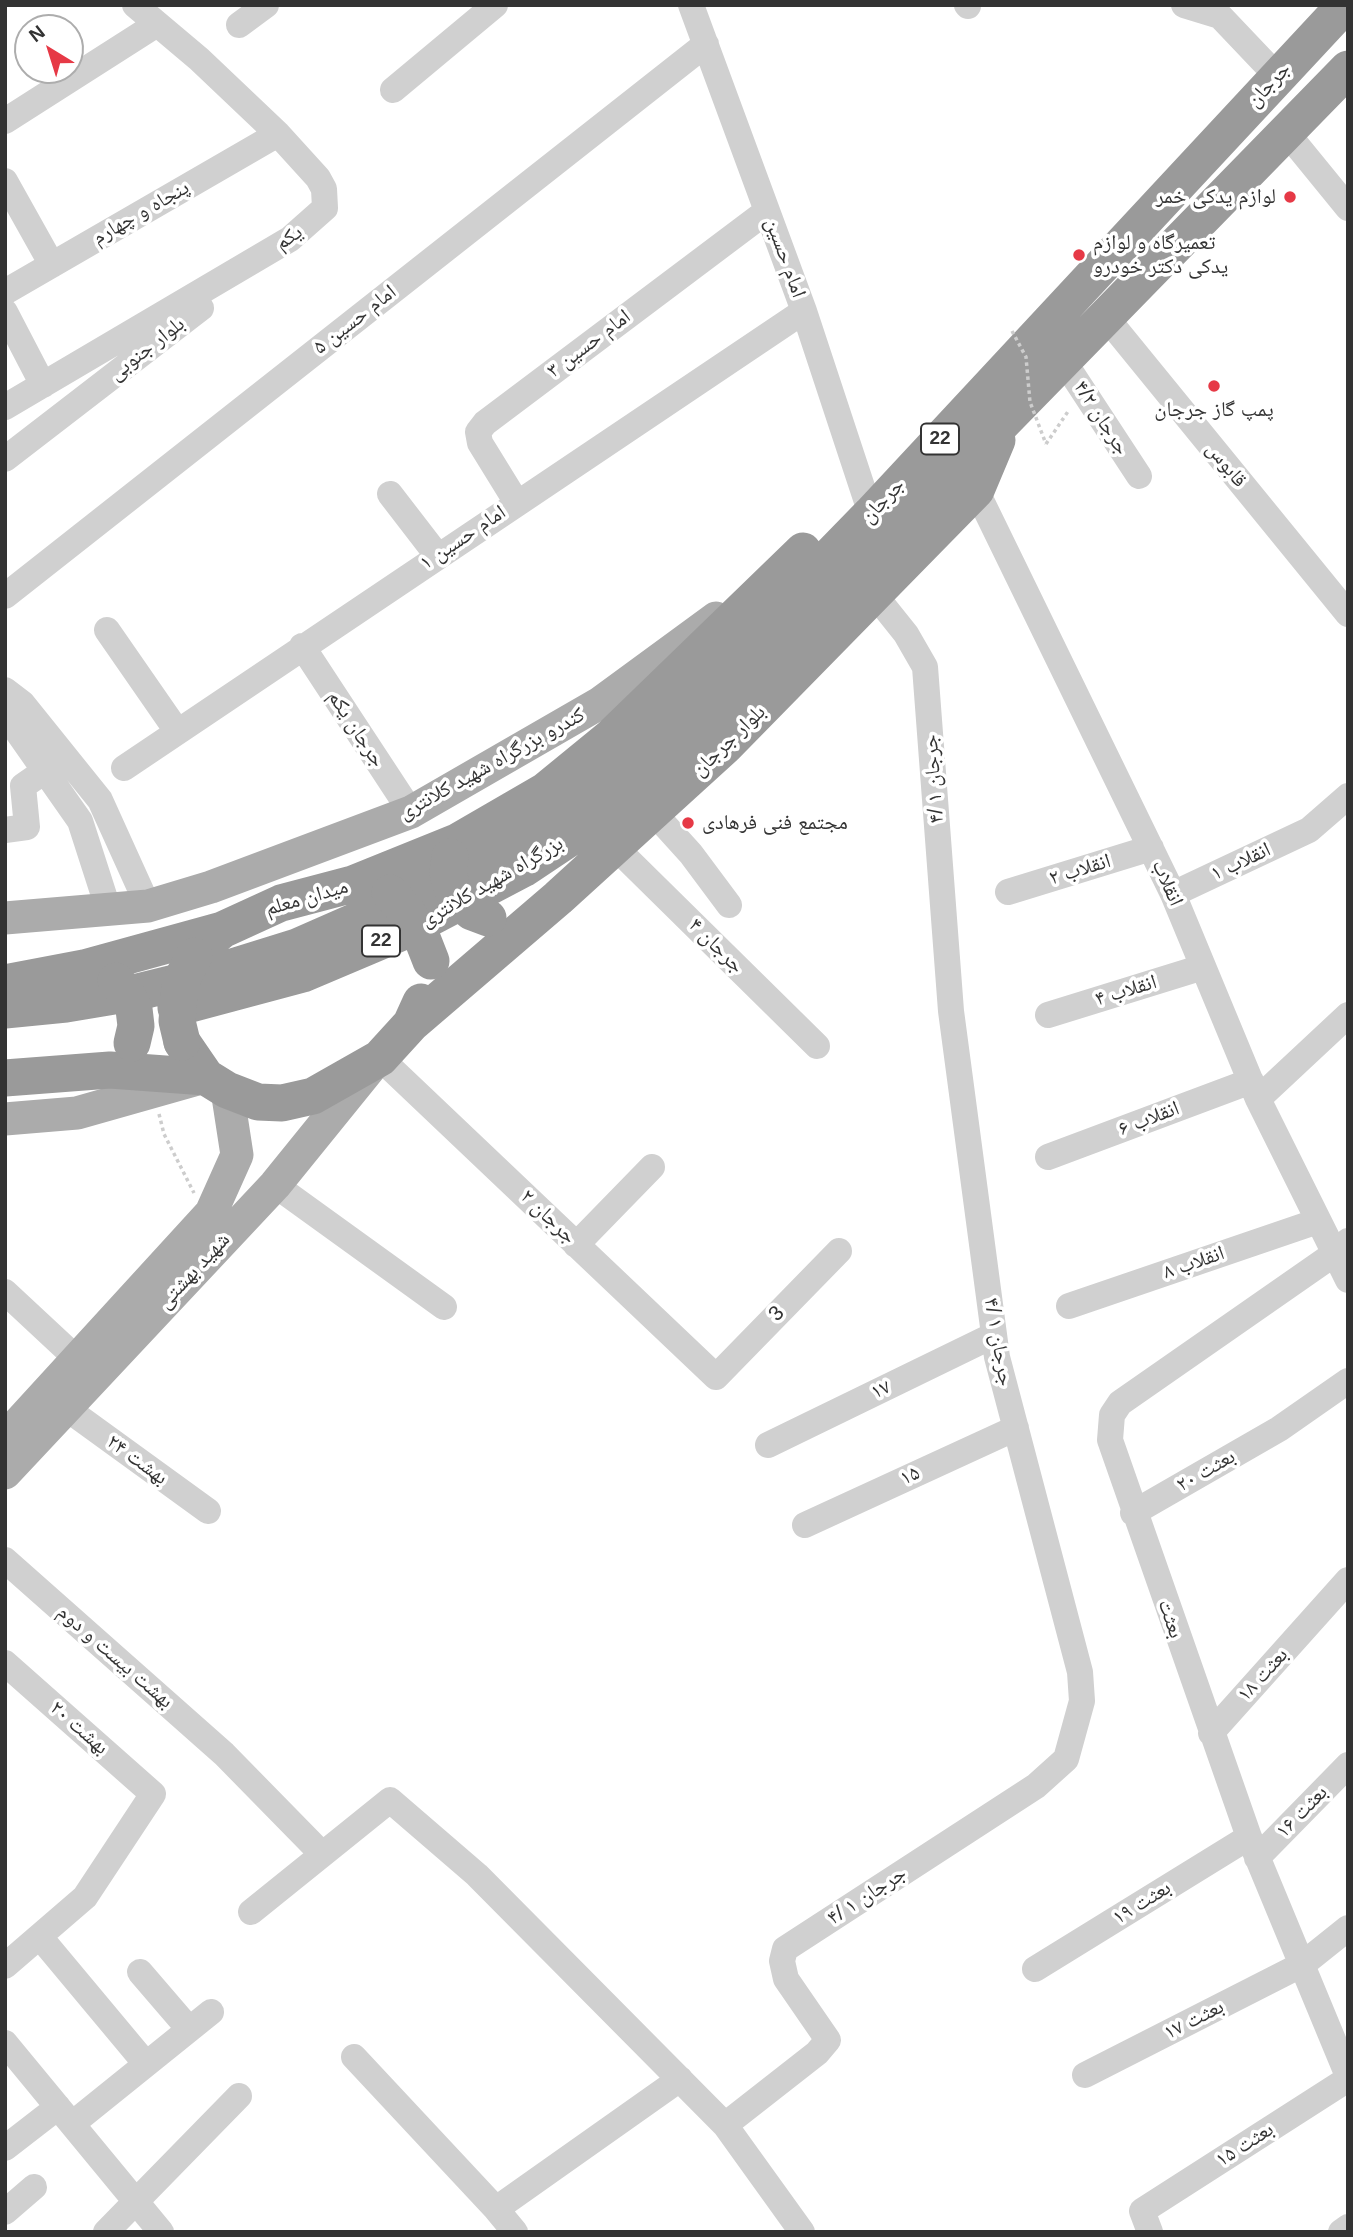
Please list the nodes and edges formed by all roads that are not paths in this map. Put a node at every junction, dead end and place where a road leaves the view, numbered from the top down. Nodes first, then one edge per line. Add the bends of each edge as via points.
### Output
1 (135, 5) edge
2 (266, 5) edge
3 (495, 5) edge
4 (691, 5) edge
5 (1184, 5) edge
6 (1345, 5) edge
7 (157, 24) junction
8 (239, 25) dead end
9 (706, 44) junction
10 (1348, 69) edge
11 (1277, 76) junction
12 (393, 90) dead end
13 (5, 121) edge
14 (1286, 132) junction
15 (278, 134) junction
16 (5, 181) edge
17 (1348, 208) edge
18 (767, 211) junction
19 (15, 222) edge
20 (290, 239) junction
21 (52, 265) junction
22 (5, 292) edge
23 (804, 311) junction
24 (5, 312) edge
25 (1105, 316) junction
26 (1063, 360) junction
27 (43, 384) junction
28 (5, 407) edge
29 (1004, 422) junction
30 (5, 459) edge
31 (1139, 476) dead end
32 (976, 490) junction
33 (390, 494) dead end
34 (517, 503) junction
35 (871, 514) junction
36 (437, 555) junction
37 (781, 571) junction
38 (874, 594) junction
39 (5, 596) edge
40 (1348, 614) edge
41 (107, 630) dead end
42 (302, 646) junction
43 (5, 690) edge
44 (5, 714) edge
45 (704, 729) joint
46 (177, 731) junction
47 (530, 746) junction
48 (124, 768) dead end
49 (46, 769) junction
50 (1348, 796) edge
51 (411, 812) junction
52 (653, 813) junction
53 (5, 830) edge
54 (508, 844) joint
55 (614, 846) junction
56 (1151, 848) junction
57 (454, 850) junction
58 (370, 885) junction
59 (1008, 892) dead end
60 (1173, 894) junction
61 (558, 898) junction
62 (729, 905) dead end
63 (148, 906) junction
64 (109, 911) junction
65 (5, 918) edge
66 (222, 930) junction
67 (1203, 967) junction
68 (100, 974) junction
69 (5, 983) edge
70 (5, 1010) edge
71 (1048, 1015) dead end
72 (1348, 1015) edge
73 (411, 1024) junction
74 (5, 1035) edge
75 (817, 1046) dead end
76 (121, 1057) junction
77 (377, 1059) junction
78 (5, 1078) edge
79 (216, 1083) junction
80 (1254, 1090) junction
81 (5, 1119) edge
82 (1048, 1157) dead end
83 (652, 1167) dead end
84 (275, 1185) junction
85 (1318, 1221) junction
86 (576, 1245) junction
87 (1341, 1247) edge
88 (839, 1251) dead end
89 (1348, 1280) edge
90 (5, 1292) edge
91 (1069, 1306) dead end
92 (444, 1307) dead end
93 (994, 1335) junction
94 (77, 1359) junction
95 (716, 1377) joint
96 (1348, 1381) edge
97 (66, 1408) junction
98 (1016, 1428) junction
99 (5, 1438) edge
100 (768, 1445) dead end
101 (5, 1474) edge
102 (208, 1511) dead end
103 (1133, 1513) junction
104 (805, 1525) dead end
105 (5, 1560) edge
106 (1348, 1580) edge
107 (5, 1663) edge
108 (1211, 1733) junction
109 (1348, 1765) edge
110 (1253, 1848) junction
111 (323, 1854) junction
112 (251, 1912) dead end
113 (1348, 1928) edge
114 (40, 1937) junction
115 (1303, 1964) junction
116 (5, 1966) edge
117 (1035, 1969) dead end
118 (140, 1972) dead end
119 (211, 2012) dead end
120 (190, 2029) junction
121 (5, 2042) edge
122 (1342, 2046) edge
123 (354, 2057) dead end
124 (146, 2064) junction
125 (1085, 2075) dead end
126 (1348, 2078) edge
127 (680, 2079) junction
128 (239, 2096) dead end
129 (65, 2115) junction
130 (725, 2125) junction
131 (5, 2148) edge
132 (34, 2187) dead end
133 (136, 2201) junction
134 (496, 2209) junction
135 (5, 2212) edge
136 (1146, 2221) edge
137 (1348, 2227) edge
138 (106, 2232) edge
139 (161, 2232) edge
140 (515, 2232) edge
141 (802, 2232) edge
142 (1340, 2232) edge

1 - 7 street, یکم
2 - 8 street
3 - 12 street
4 - 9 street, امام حسین
5 - 11 street via 1220,16
6 - 11 highway, جرجان / 22
7 - 13 street
7 - 15 street, یکم
9 - 18 street, امام حسین
9 - 39 street, امام حسین ۵
10 - 14 highway, جرجان / 22
11 - 35 highway, جرجان / 22
14 - 17 street
14 - 25 highway, جرجان / 22
15 - 20 street, یکم via 318,178 326,200 317,218
15 - 21 street, پنجاه و چهارم
16 - 19 street
18 - 23 street, امام حسین
18 - 34 street, امام حسین ۳ via 485,422 478,432 480,443
19 - 21 street
20 - 27 street, یکم
20 - 30 street, بلوار جنوبی
21 - 22 street, پنجاه و چهارم
23 - 34 street, امام حسین ۱
23 - 35 street, امام حسین
24 - 27 street
25 - 26 highway, جرجان / 22
25 - 40 street, قابوس
26 - 29 highway, جرجان / 22
26 - 31 street, ۴/۲ جرجان
27 - 28 street, یکم
29 - 32 highway, بلوار جرجان
29 - 45 highway, جرجان / 22
32 - 38 highway, بلوار جرجان
32 - 56 street, انقلاب
33 - 36 street
34 - 36 street, امام حسین ۱
35 - 37 highway via 818,538
35 - 54 highway, جرجان / 22 via 683,707 602,779
36 - 42 street, امام حسین ۱
37 - 47 main road, کندرو بزرگراه شهید کلانتری via 600,703
37 - 57 highway via 611,737 544,791
38 - 52 highway, بلوار جرجان
38 - 93 street, جرجان ۱ /۴ via 925,667 951,1011
41 - 46 street
42 - 46 street, امام حسین ۱
42 - 51 street, جرجان یکم
43 - 63 street via 22,703 100,800
44 - 49 street
45 - 74 highway, بزرگراه شهید کلانتری / 22 via 607,813 523,869 407,930 303,974 214,1000 71,1028
46 - 48 street, امام حسین ۱
47 - 51 main road, کندرو بزرگراه شهید کلانتری
47 - 58 main road via 541,752 545,772
49 - 53 street via 23,786 27,827
49 - 64 street via 80,821
50 - 60 street, انقلاب ۱ via 1309,830
51 - 63 main road, کندرو بزرگراه شهید کلانتری
52 - 55 highway, بلوار جرجان
52 - 62 street
54 - 70 highway, بزرگراه شهید کلانتری / 22 via 395,904 297,947 138,992
55 - 61 highway, بلوار جرجان
55 - 75 street, ۴ جرجان
56 - 59 street, ۲ انقلاب
56 - 60 street, انقلاب
57 - 58 highway
57 - 61 highway, bridge via 448,873 452,888 466,907 488,918 520,914
58 - 66 highway, میدان معلم via 281,903
58 - 73 highway, bridge via 417,929 431,961 426,989
60 - 67 street, انقلاب
61 - 73 highway, بلوار جرجان
63 - 64 main road, کندرو بزرگراه شهید کلانتری
64 - 65 main road, کندرو بزرگراه شهید کلانتری
66 - 68 highway
66 - 79 highway, میدان معلم, bridge via 194,956 180,983 177,1021 182,1042
67 - 71 street, ۴ انقلاب
67 - 80 street, انقلاب
68 - 69 highway
68 - 76 highway, bridge via 127,993 134,1009 136,1027
72 - 80 street
73 - 77 highway
76 - 78 highway
76 - 79 highway
77 - 79 highway via 313,1096 282,1103 258,1102
77 - 84 main road, شهید بهشتی
77 - 86 street, جرجان ۲
79 - 81 main road via 154,1091 78,1113
79 - 94 main road, شهید بهشتی via 237,1155 211,1213
80 - 82 street, ۶ انقلاب
80 - 85 street, انقلاب
83 - 86 street
84 - 92 street
84 - 97 main road, شهید بهشتی
85 - 87 street, انقلاب
85 - 91 street, ۸ انقلاب
86 - 95 street, جرجان ۲
87 - 89 street, انقلاب
87 - 103 street, بعثت via 1120,1403 1112,1416 1110,1440
88 - 95 street, 3
90 - 94 street
93 - 98 street, جرجان ۱ /۴
93 - 100 street, ۱۷
94 - 99 main road, شهید بهشتی
96 - 103 street, ۲۰ بعثت via 1279,1429
97 - 101 main road, شهید بهشتی
97 - 102 street, بهشت ۲۴
98 - 104 street, ۱۵
98 - 130 street, جرجان ۱ /۴ via 1080,1672 1083,1701 1066,1759 1036,1786 785,1949 786,1979 828,2040
103 - 108 street, بعثت
105 - 111 street, بهشت بیست و دوم via 224,1754
106 - 108 street, ۱۸ بعثت
107 - 114 street, بهشت ۲۰ via 153,1794 85,1898
108 - 110 street, بعثت
109 - 110 street, ۱۶ بعثت
110 - 115 street, بعثت
110 - 117 street, بعثت ۱۹
111 - 112 street
111 - 127 street via 390,1800 477,1875
113 - 115 street, ۱۷ بعثت
114 - 116 street
114 - 124 street
115 - 122 street, بعثت
115 - 125 street, ۱۷ بعثت
118 - 120 street
119 - 120 street
120 - 124 street
121 - 129 street
122 - 126 street, بعثت
123 - 134 street
124 - 129 street
126 - 136 street, بعثت ۱۵
127 - 130 street
127 - 134 street
128 - 133 street
129 - 131 street
129 - 133 street
130 - 141 street
132 - 135 street
133 - 138 street
133 - 139 street
134 - 140 street
137 - 142 street

